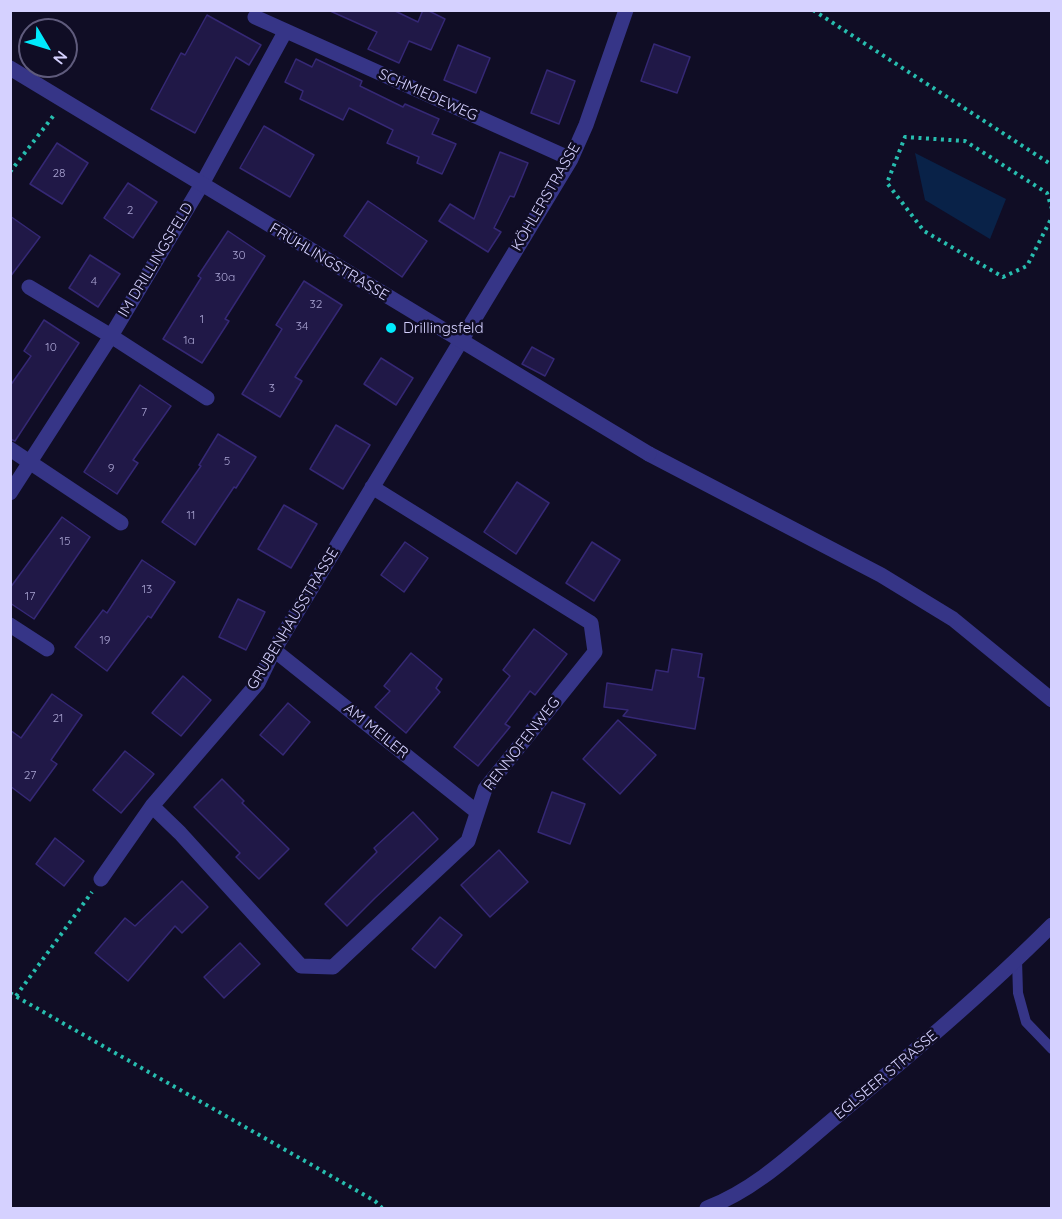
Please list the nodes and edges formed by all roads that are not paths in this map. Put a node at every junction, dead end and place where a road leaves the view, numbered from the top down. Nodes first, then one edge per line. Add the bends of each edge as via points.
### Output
1 (626, 10) edge
2 (255, 17) dead end
3 (285, 32) junction
4 (10, 68) edge
5 (571, 159) junction
6 (202, 184) junction
7 (29, 287) dead end
8 (111, 336) junction
9 (461, 342) junction
10 (207, 398) dead end
11 (10, 449) edge
12 (31, 462) junction
13 (372, 487) junction
14 (10, 493) edge
15 (121, 523) dead end
16 (10, 625) edge
17 (47, 649) dead end
18 (274, 650) junction
19 (1052, 700) edge
20 (152, 806) junction
21 (477, 812) junction
22 (101, 879) road end
23 (1052, 925) edge
24 (1017, 960) junction
25 (1052, 1049) edge
26 (707, 1209) edge

1 - 5 street, KÖHLERSTRASSE
2 - 3 street, SCHMIEDEWEG
3 - 5 street, SCHMIEDEWEG
3 - 6 street
4 - 6 street, FRÜHLINGSTRASSE
5 - 9 street, KÖHLERSTRASSE
6 - 8 street, IM DRILLINGSFELD
6 - 9 street, FRÜHLINGSTRASSE
7 - 8 street
8 - 10 street
8 - 12 street, IM DRILLINGSFELD
9 - 13 street, GRUBENHAUSSTRASSE
9 - 19 street, FRÜHLINGSTRASSE via 649,454 880,575 944,613
11 - 12 street
12 - 14 street, IM DRILLINGSFELD
12 - 15 street
13 - 18 street, GRUBENHAUSSTRASSE
13 - 21 street, RENNOFENWEG via 591,623 595,652 485,789
16 - 17 street
18 - 20 street, GRUBENHAUSSTRASSE via 258,683
18 - 21 street, AM MEILER
20 - 21 street, RENNOFENWEG via 301,966 333,967 468,841
20 - 22 street, GRUBENHAUSSTRASSE
23 - 24 street, EGLSEER STRASSE
24 - 25 lane via 1018,993 1026,1022
24 - 26 street, EGLSEER STRASSE via 926,1042 760,1180

